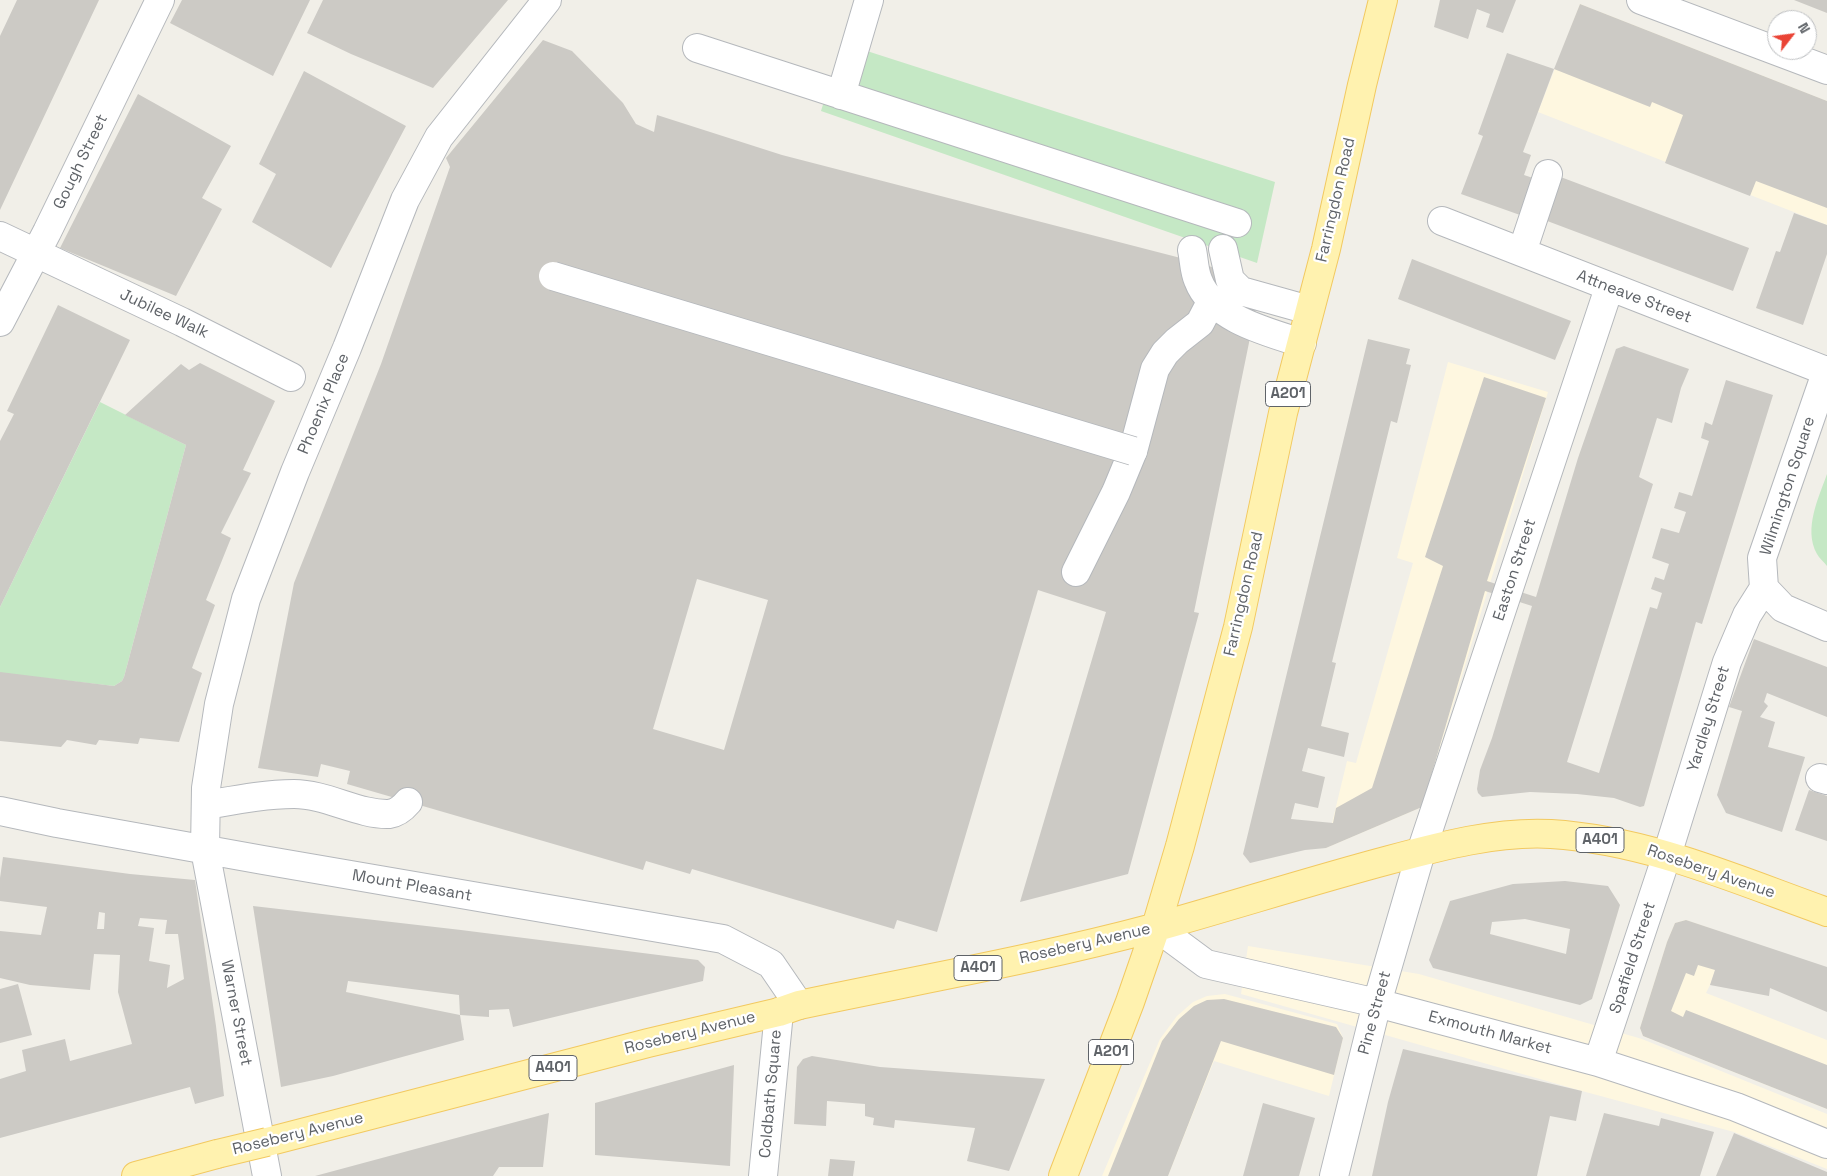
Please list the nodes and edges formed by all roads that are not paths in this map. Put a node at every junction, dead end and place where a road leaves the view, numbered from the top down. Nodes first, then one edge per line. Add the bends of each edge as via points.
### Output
1 (160, 0) edge
2 (547, 0) edge
3 (869, 0) edge
4 (1382, 0) edge
5 (1641, 0) edge
6 (697, 48) dead end
7 (1827, 70) edge
8 (840, 95) junction
9 (1548, 174) dead end
10 (1442, 221) dead end
11 (1238, 223) dead end
12 (0, 236) edge
13 (1192, 250) dead end
14 (1223, 250) dead end
15 (1522, 252) junction
16 (36, 254) junction
17 (554, 276) dead end
18 (1609, 288) junction
19 (1211, 302) junction
20 (1309, 310) junction
21 (0, 322) edge
22 (1302, 343) junction
23 (1827, 371) edge
24 (291, 377) dead end
25 (1133, 451) junction
26 (1076, 572) dead end
27 (1764, 588) junction
28 (1827, 627) edge
29 (408, 802) dead end
30 (206, 805) junction
31 (0, 811) edge
32 (205, 850) junction
33 (1421, 852) junction
34 (1667, 855) junction
35 (1827, 912) edge
36 (1156, 927) junction
37 (1377, 1003) junction
38 (789, 1008) junction
39 (1598, 1062) junction
40 (1827, 1144) edge
41 (136, 1176) edge
42 (267, 1176) edge
43 (763, 1176) edge
44 (1063, 1176) edge
45 (1334, 1176) edge

1 - 16 street, Gough Street
2 - 30 street, Phoenix Place via 439,137 416,157 405,200 246,600 219,704
3 - 8 street
4 - 20 main road, Farringdon Road / A201 via 1326,250
5 - 7 street
6 - 8 street
8 - 11 street
9 - 15 street
10 - 15 street, Attneave Street
12 - 16 street, Jubilee Walk
13 - 19 street via 1198,281
14 - 20 street via 1230,280 1242,290
15 - 18 street, Attneave Street
16 - 21 street, Gough Street
16 - 24 street, Jubilee Walk
17 - 25 street, bridge
18 - 23 street, Attneave Street
18 - 33 street, Easton Street
19 - 22 street via 1257,329
19 - 25 street via 1200,323 1165,353 1155,369
20 - 22 main road, Farringdon Road / A201
22 - 36 main road, Farringdon Road / A201 via 1283,413 1238,627
23 - 27 street, Wilmington Square via 1762,558
25 - 26 street
27 - 28 street via 1783,608
27 - 34 street, Yardley Street via 1747,615 1727,662
29 - 30 street via 402,810 390,814 296,794 263,795
30 - 32 street, Phoenix Place
31 - 32 street, Mount Pleasant
32 - 38 street, Mount Pleasant via 722,939 771,964
32 - 42 street, Warner Street
33 - 34 main road, Rosebery Avenue / A401 via 1468,841 1550,834 1611,841
33 - 36 main road, Rosebery Avenue / A401
33 - 37 street, Pine Street
34 - 35 main road, Rosebery Avenue / A401
34 - 39 street, Spafield Street
36 - 37 street, Exmouth Market via 1206,964
36 - 38 main road, Rosebery Avenue / A401 via 1096,943
36 - 44 main road, Farringdon Road / A201
37 - 39 street, Exmouth Market
37 - 45 street, Pine Street
38 - 41 main road, Rosebery Avenue / A401, bridge
38 - 43 street, Coldbath Square
39 - 40 street, Exmouth Market via 1736,1107

